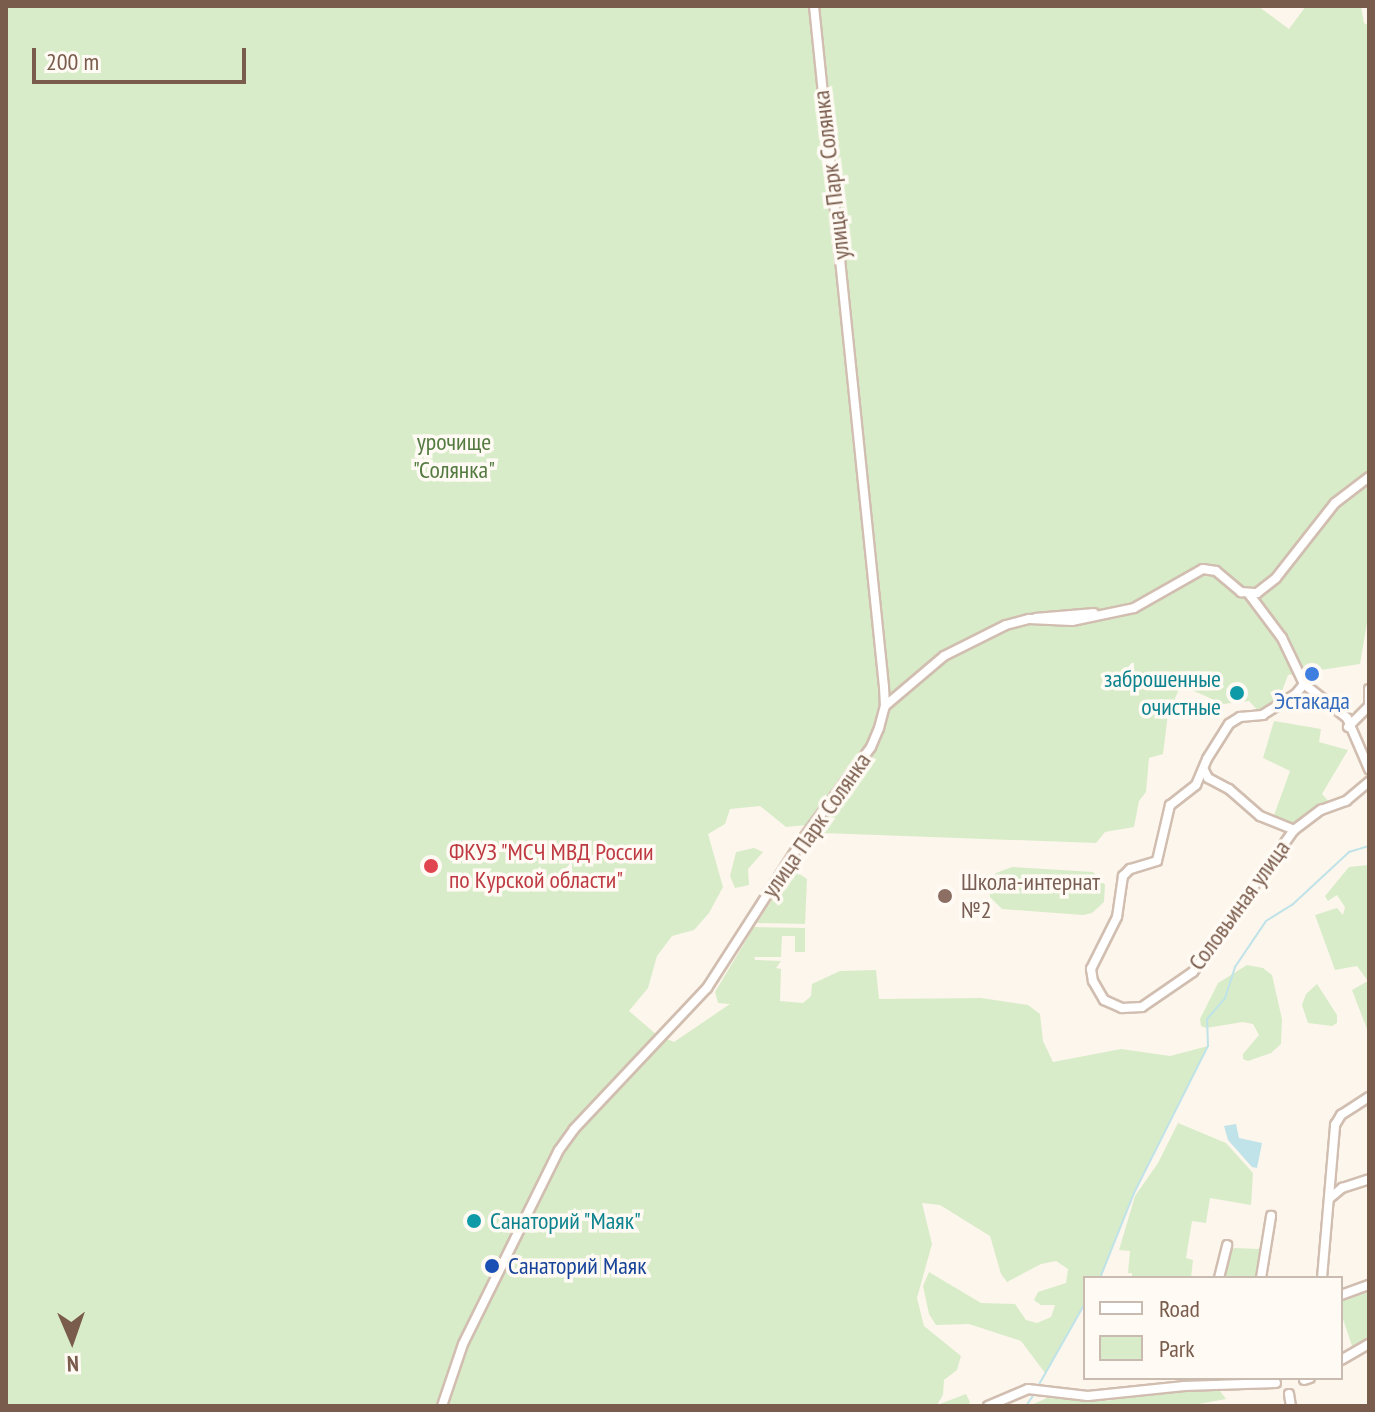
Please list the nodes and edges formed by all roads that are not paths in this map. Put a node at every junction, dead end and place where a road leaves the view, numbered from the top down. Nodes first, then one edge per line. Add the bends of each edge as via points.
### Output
1 (814, 6) edge
2 (1369, 477) edge
3 (1249, 594) junction
4 (1304, 684) junction
5 (1369, 689) edge
6 (885, 706) junction
7 (1348, 727) junction
8 (1203, 769) junction
9 (1369, 769) edge
10 (1369, 782) edge
11 (1294, 830) junction
12 (1369, 1097) edge
13 (1369, 1179) edge
14 (1330, 1198) junction
15 (1271, 1216) dead end
16 (1227, 1245) dead end
17 (1219, 1276) edge
18 (1261, 1276) edge
19 (1322, 1276) edge
20 (1369, 1285) edge
21 (1343, 1294) edge
22 (1369, 1344) edge
23 (1343, 1359) edge
24 (1182, 1380) edge
25 (1238, 1381) edge
26 (1276, 1383) dead end
27 (1168, 1389) junction
28 (1289, 1394) dead end
29 (442, 1406) edge
30 (988, 1406) edge
31 (1291, 1406) edge

1 - 6 street, улица Парк Солянка
2 - 3 street via 1335,503 1276,578
3 - 4 street via 1282,638
3 - 6 street via 1216,571 1203,569 1148,602 1072,621 1029,619 964,644
4 - 7 street via 1347,718
4 - 8 street via 1263,715 1229,724
5 - 7 street via 1369,706
6 - 29 street, улица Парк Солянка via 871,747 803,839 707,988 559,1150 463,1344
7 - 9 street
8 - 11 street via 1260,816
8 - 11 street, Соловьиная улица via 1196,785 1167,811 1161,853 1153,864 1123,876 1117,917 1094,958 1091,975 1104,1000 1122,1008 1142,1007 1193,972
10 - 11 street, Соловьиная улица
12 - 14 street via 1336,1121
13 - 14 street
14 - 19 street
15 - 18 street
16 - 17 street
20 - 21 street
22 - 23 street
24 - 27 street
25 - 26 street
25 - 27 street
27 - 30 street via 1088,1396 1028,1389
28 - 31 street

